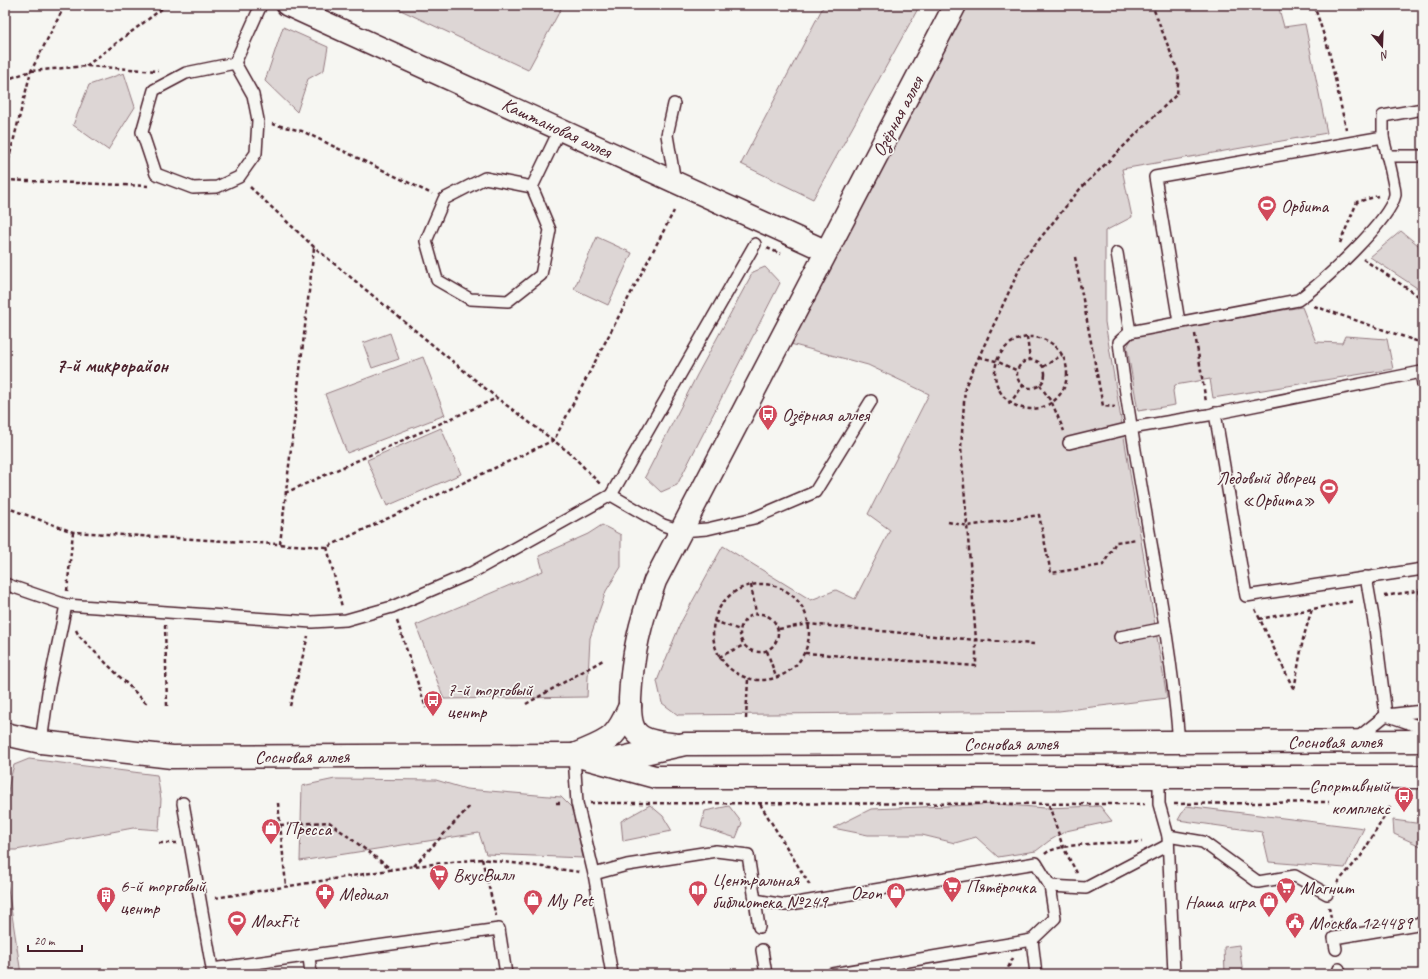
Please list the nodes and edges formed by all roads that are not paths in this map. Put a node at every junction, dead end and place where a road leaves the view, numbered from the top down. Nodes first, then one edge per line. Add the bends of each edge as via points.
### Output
1 (261, 5) edge
2 (287, 5) edge
3 (955, 5) edge
4 (235, 63) junction
5 (674, 104) dead end
6 (1423, 109) edge
7 (560, 129) junction
8 (1383, 138) junction
9 (1387, 156) junction
10 (1423, 156) edge
11 (675, 182) junction
12 (532, 187) junction
13 (755, 244) dead end
14 (826, 251) junction
15 (1118, 253) dead end
16 (1178, 322) junction
17 (1130, 332) junction
18 (1422, 372) edge
19 (1423, 384) edge
20 (871, 401) dead end
21 (1212, 414) junction
22 (1131, 428) junction
23 (1068, 443) road end
24 (611, 495) junction
25 (681, 531) junction
26 (1423, 569) edge
27 (1366, 577) junction
28 (5, 584) edge
29 (66, 605) junction
30 (1165, 628) junction
31 (1120, 637) dead end
32 (630, 706) junction
33 (1423, 711) edge
34 (1386, 715) junction
35 (1423, 728) edge
36 (5, 734) edge
37 (1423, 741) edge
38 (41, 742) junction
39 (1179, 742) junction
40 (1353, 742) junction
41 (678, 745) junction
42 (602, 752) junction
43 (574, 755) junction
44 (1159, 777) junction
45 (1423, 777) edge
46 (183, 803) dead end
47 (1168, 840) junction
48 (594, 874) junction
49 (1050, 886) junction
50 (1328, 894) road end
51 (755, 900) junction
52 (1423, 922) edge
53 (760, 927) dead end
54 (1032, 940) junction
55 (1335, 943) road end
56 (762, 950) dead end
57 (309, 957) junction
58 (212, 972) edge
59 (311, 974) edge
60 (506, 974) edge
61 (612, 974) edge
62 (766, 974) edge
63 (832, 974) edge
64 (1036, 974) edge
65 (1174, 974) edge

1 - 4 lane
2 - 7 street, Каштановая аллея
3 - 14 main road, Озёрная аллея
4 - 4 lane via 186,73 154,90 142,132 156,174 193,188 217,187 239,177 256,152 258,120 253,95
5 - 11 lane via 667,135
6 - 8 lane via 1383,116
7 - 11 street, Каштановая аллея
7 - 12 lane
8 - 9 lane
8 - 16 lane via 1156,176
9 - 10 lane
9 - 16 lane via 1395,194 1386,215 1315,289 1298,300
11 - 14 street, Каштановая аллея
12 - 12 lane via 485,178 444,200 426,241 438,280 470,299 508,301 541,275 550,230
13 - 24 lane
14 - 25 main road, Озёрная аллея
15 - 17 lane
16 - 17 lane
17 - 22 lane via 1119,342
18 - 19 lane
18 - 21 lane
20 - 25 lane via 815,492 754,518 706,529
21 - 22 lane
21 - 27 lane via 1246,596
22 - 23 lane
22 - 30 lane
24 - 25 lane via 663,525
24 - 29 lane via 471,573 392,607 346,620 312,622
25 - 32 main road, Озёрная аллея via 655,581 642,617 631,674
26 - 27 lane
27 - 34 lane
28 - 29 lane
29 - 38 lane via 48,692
30 - 31 lane
30 - 39 lane
32 - 41 main road, Озёрная аллея via 632,726 638,734 646,739
32 - 42 main road via 620,728
33 - 34 lane
34 - 35 lane
34 - 40 lane
36 - 38 main road, Сосновая аллея
37 - 40 main road, Сосновая аллея
38 - 43 main road, Сосновая аллея via 172,756
39 - 40 main road, Сосновая аллея
39 - 41 main road, Сосновая аллея
41 - 42 main road, Сосновая аллея
42 - 43 main road, Сосновая аллея
42 - 44 main road, Сосновая аллея via 655,777
43 - 48 lane via 577,803
44 - 45 main road, Сосновая аллея
44 - 47 lane via 1159,804
46 - 58 lane
47 - 49 lane via 1086,888
47 - 50 lane via 1203,842 1258,882 1295,876
47 - 65 lane
48 - 51 lane via 627,865 716,850 748,855
48 - 61 lane
49 - 51 lane via 1036,863 785,905
49 - 54 lane via 1055,918
51 - 53 lane
52 - 55 lane
54 - 63 lane
54 - 64 lane
56 - 62 lane
57 - 58 lane
57 - 59 lane
57 - 60 lane via 499,929

